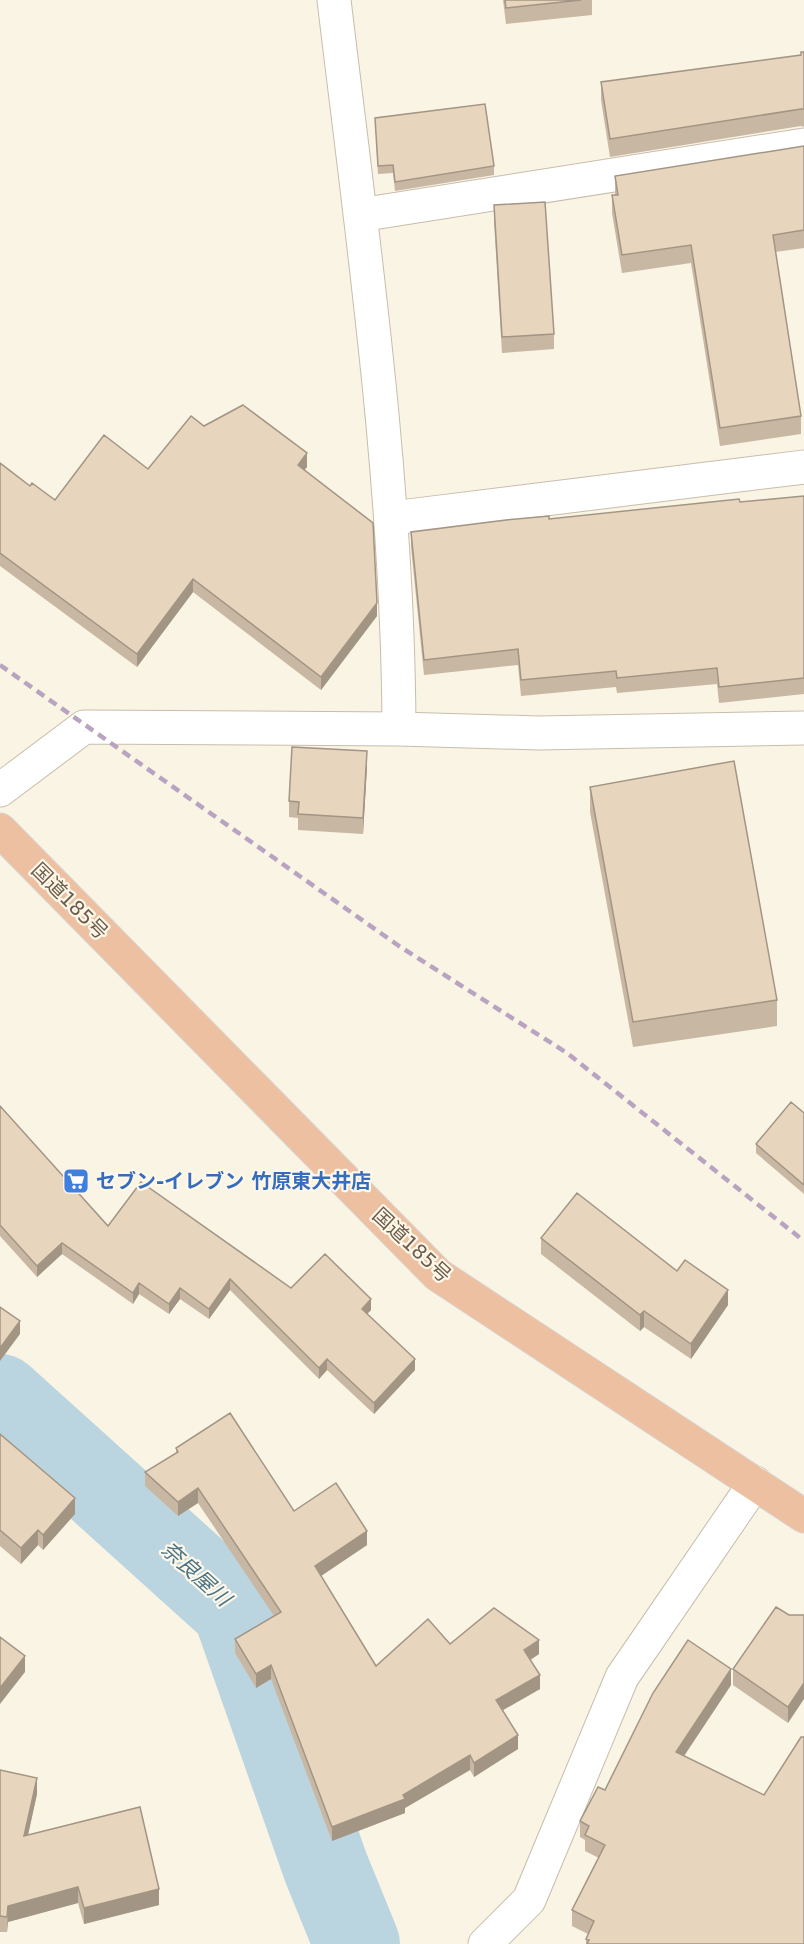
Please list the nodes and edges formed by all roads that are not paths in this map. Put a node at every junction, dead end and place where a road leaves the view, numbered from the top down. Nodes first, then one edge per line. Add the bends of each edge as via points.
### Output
1 (334, 0) edge
2 (804, 145) edge
3 (360, 215) junction
4 (804, 467) edge
5 (392, 518) junction
6 (804, 728) edge
7 (399, 729) junction
8 (0, 790) edge
9 (0, 830) edge
10 (754, 1483) junction
11 (804, 1516) edge
12 (485, 1944) edge

1 - 3 street
2 - 3 street
3 - 5 street
4 - 5 street
5 - 7 street
6 - 7 street via 539,733
7 - 8 street via 84,727
9 - 10 highway, 国道185号 via 438,1275
10 - 11 highway, 国道185号
10 - 12 street via 622,1677 530,1900

